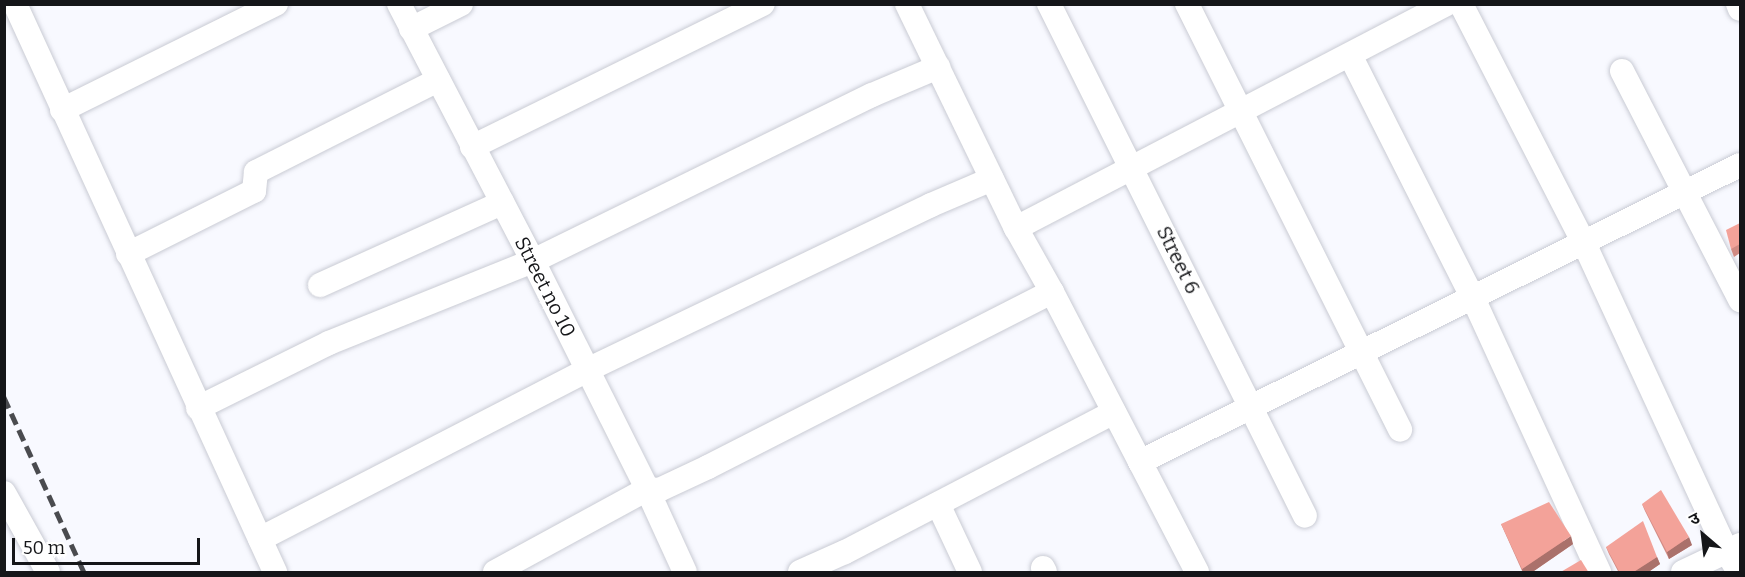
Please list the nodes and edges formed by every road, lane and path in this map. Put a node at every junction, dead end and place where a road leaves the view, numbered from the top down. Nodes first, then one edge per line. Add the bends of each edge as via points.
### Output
1 (15, 4) edge
2 (276, 4) edge
3 (399, 4) edge
4 (460, 4) edge
5 (763, 4) edge
6 (907, 4) edge
7 (1049, 4) edge
8 (1187, 4) edge
9 (1446, 4) edge
10 (1461, 4) edge
11 (1738, 4) edge
12 (1740, 9) edge
13 (411, 29) junction
14 (1350, 55) junction
15 (938, 67) junction
16 (1622, 71) dead end
17 (438, 80) junction
18 (62, 110) junction
19 (1239, 112) junction
20 (472, 147) junction
21 (1740, 165) edge
22 (1132, 168) junction
23 (992, 178) junction
24 (1685, 193) junction
25 (502, 203) junction
26 (1016, 228) junction
27 (1584, 243) junction
28 (128, 254) junction
29 (533, 261) junction
30 (320, 285) dead end
31 (1052, 292) junction
32 (1473, 297) junction
33 (1740, 300) edge
34 (1362, 352) junction
35 (587, 370) junction
36 (1251, 407) junction
37 (198, 408) junction
38 (1114, 412) junction
39 (1400, 430) dead end
40 (1140, 462) junction
41 (647, 489) junction
42 (4, 493) edge
43 (938, 504) junction
44 (1305, 516) dead end
45 (260, 539) junction
46 (1736, 556) edge
47 (48, 573) edge
48 (275, 573) edge
49 (495, 573) edge
50 (684, 573) edge
51 (801, 573) edge
52 (970, 573) edge
53 (1197, 573) edge
54 (1599, 573) edge
55 (1683, 573) edge

1 - 18 street
2 - 18 street
3 - 13 street, Street no 10
4 - 13 street
5 - 20 street
6 - 15 street
7 - 22 street, Street 6
8 - 19 street
9 - 14 street
10 - 27 street
11 - 12 street
13 - 17 street, Street no 10
14 - 19 street
14 - 32 street
15 - 23 street
15 - 29 street via 872,95
16 - 24 street
17 - 20 street, Street no 10
17 - 28 street via 256,172 254,190
18 - 28 street
19 - 22 street
19 - 34 street
20 - 25 street, Street no 10
21 - 24 street
22 - 26 street
22 - 36 street, Street 6
23 - 26 street
23 - 35 street
24 - 27 street
24 - 33 street
25 - 29 street, Street no 10
25 - 30 street
26 - 31 street
27 - 32 street
27 - 46 street
28 - 37 street
29 - 35 street, Street no 10
29 - 37 street via 328,343
31 - 38 street
31 - 41 street via 708,467 659,490
32 - 34 street
32 - 54 street
34 - 36 street
34 - 39 street
35 - 41 street, Street no 10
35 - 45 street
36 - 40 street
36 - 44 street, Street 6
37 - 45 street
38 - 40 street
38 - 43 street
40 - 53 street
41 - 49 street
41 - 50 street, Street no 10
42 - 47 street
43 - 51 street
43 - 52 street
45 - 48 street
46 - 55 street

